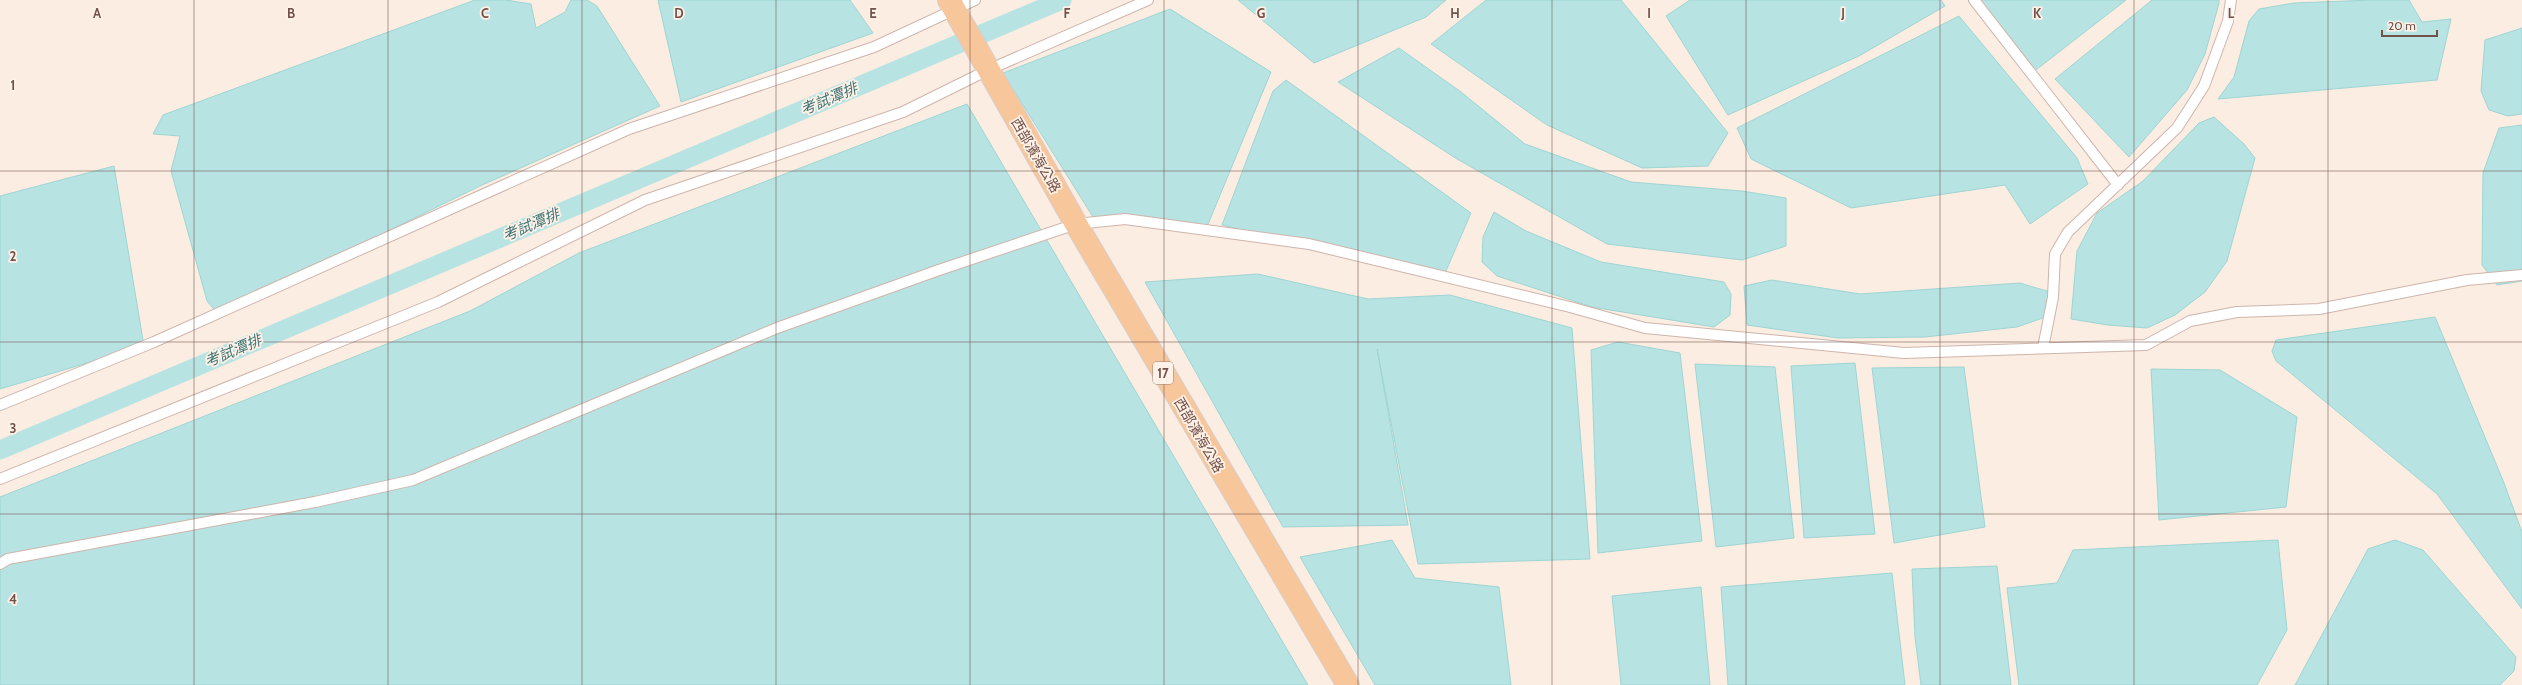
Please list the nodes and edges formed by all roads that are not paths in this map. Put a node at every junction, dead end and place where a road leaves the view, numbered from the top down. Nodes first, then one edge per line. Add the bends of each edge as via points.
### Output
1 (975, 0) edge
2 (1148, 0) edge
3 (1974, 0) edge
4 (2231, 0) edge
5 (954, 9) edge
6 (985, 64) junction
7 (2118, 185) junction
8 (1076, 224) junction
9 (2522, 276) edge
10 (2043, 348) junction
11 (0, 405) edge
12 (0, 479) edge
13 (0, 564) edge
14 (1348, 685) edge

1 - 5 lane
2 - 6 lane
3 - 7 lane
4 - 7 lane via 2228,22 2204,86 2177,128
5 - 6 main road, 17
5 - 11 lane via 874,47 629,129 161,339
6 - 8 main road, 西部濱海公路 / 17
6 - 12 lane via 903,112 645,200 438,302 284,362
7 - 10 lane via 2068,232 2055,254 2053,297
8 - 10 lane via 1126,219 1309,244 1570,307 1645,328 1904,353
8 - 13 lane via 777,328 413,480 315,502 8,559
8 - 14 main road, 西部濱海公路 / 17
9 - 10 lane via 2467,280 2319,309 2237,312 2190,321 2146,345

